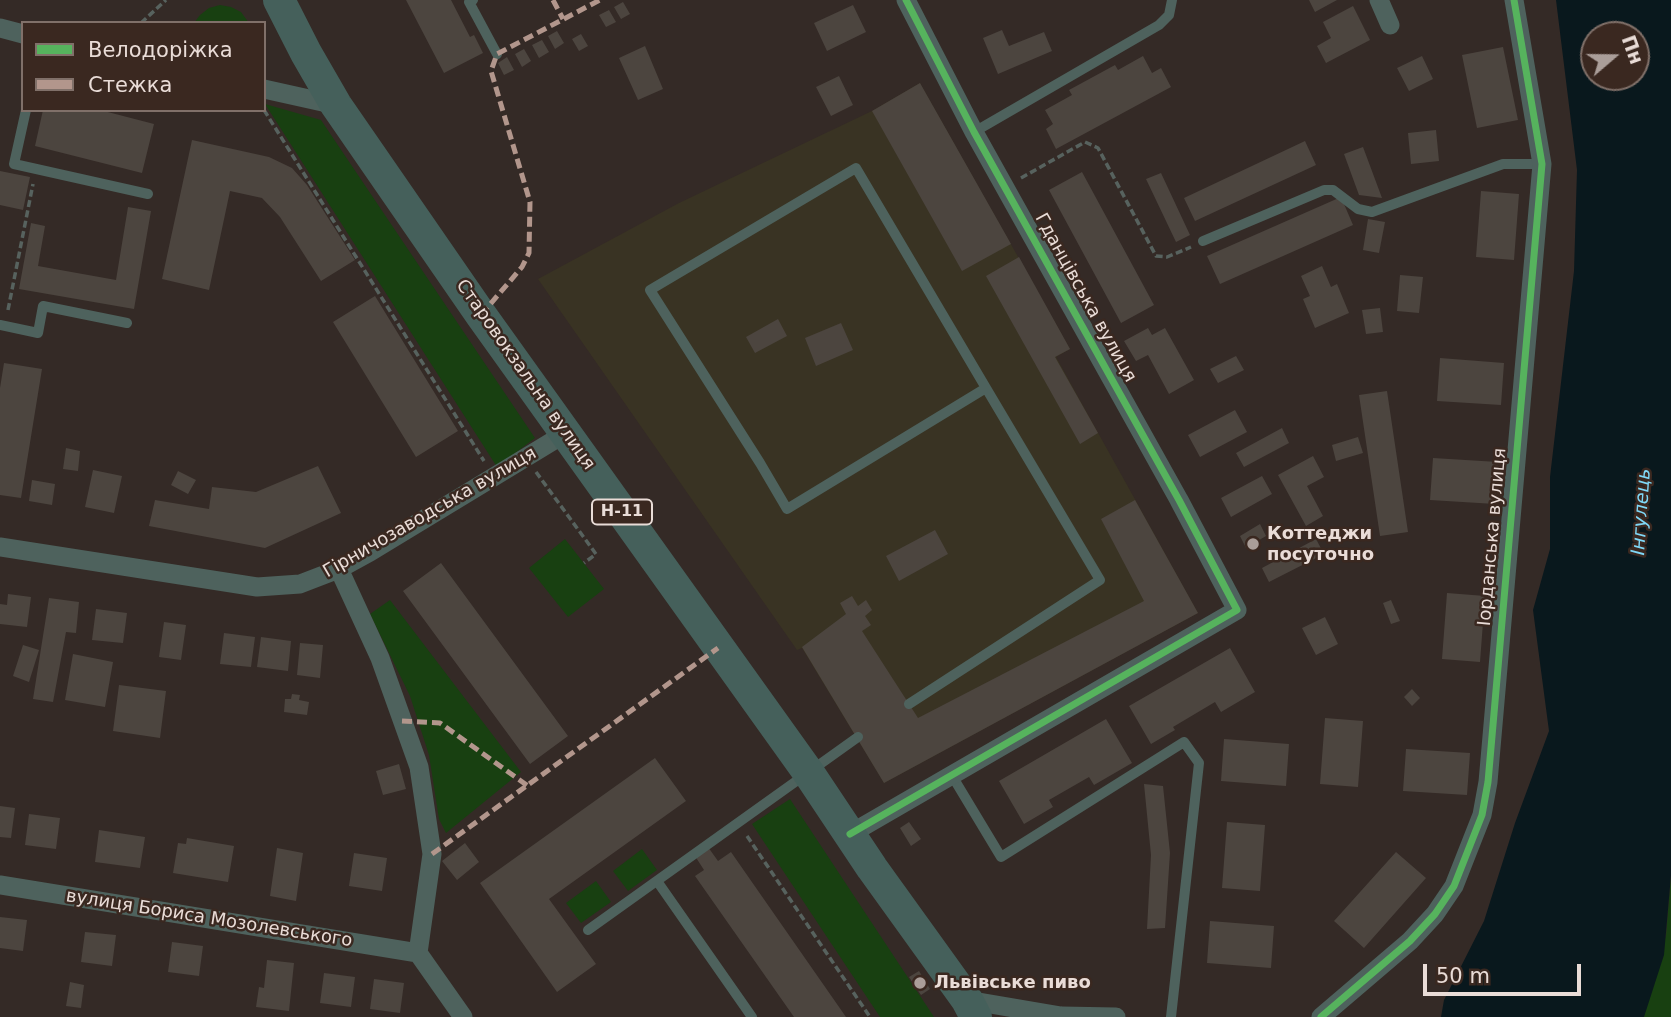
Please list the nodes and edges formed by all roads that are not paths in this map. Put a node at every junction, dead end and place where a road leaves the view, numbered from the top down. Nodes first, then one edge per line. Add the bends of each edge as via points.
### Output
1 (473, 0) edge
2 (905, 0) edge
3 (1172, 0) edge
4 (1379, 0) edge
5 (1514, 0) edge
6 (285, 2) edge
7 (1390, 24) dead end
8 (0, 28) edge
9 (21, 33) edge
10 (497, 54) dead end
11 (266, 89) edge
12 (336, 105) junction
13 (26, 112) edge
14 (974, 132) junction
15 (1542, 164) junction
16 (148, 194) dead end
17 (1202, 242) road end
18 (127, 323) dead end
19 (2, 326) edge
20 (986, 388) junction
21 (566, 433) junction
22 (0, 547) edge
23 (339, 569) junction
24 (909, 704) dead end
25 (858, 737) dead end
26 (808, 772) junction
27 (951, 774) junction
28 (850, 834) junction
29 (656, 881) junction
30 (0, 885) edge
31 (588, 930) dead end
32 (418, 953) junction
33 (972, 1008) edge
34 (463, 1017) edge
35 (752, 1017) edge
36 (1116, 1017) edge
37 (1171, 1017) edge
38 (1321, 1017) edge

1 - 10 lane via 469,2
2 - 14 street, Гданцівська вулиця
3 - 14 lane via 1169,15 1159,25
4 - 7 street
5 - 15 street, Іорданська вулиця
6 - 12 main road, Старовокзальна вулиця / Н-11
8 - 9 street
11 - 12 street
12 - 21 main road, Старовокзальна вулиця / Н-11
13 - 16 lane via 14,164
14 - 27 street, Гданцівська вулиця via 1237,610
15 - 17 lane via 1503,164 1373,212 1358,209 1333,190 1324,190
15 - 38 street, Іорданська вулиця via 1482,815 1454,886 1435,914
18 - 19 lane via 43,306 38,332
20 - 20 lane via 856,168 650,289 787,509
20 - 24 lane via 1100,580
21 - 23 street, Гірничозаводська вулиця
21 - 26 main road, Старовокзальна вулиця / Н-11
22 - 23 street, Гірничозаводська вулиця via 257,587 300,584
23 - 32 street via 380,658 419,767 432,854
25 - 26 lane
26 - 28 main road, Старовокзальна вулиця / Н-11
26 - 29 lane
27 - 28 street
27 - 37 lane via 1002,857 1184,741 1199,763
28 - 33 main road, Старовокзальна вулиця / Н-11
29 - 31 lane
29 - 35 lane
30 - 32 street, вулиця Бориса Мозолевського
32 - 34 street
33 - 36 street

